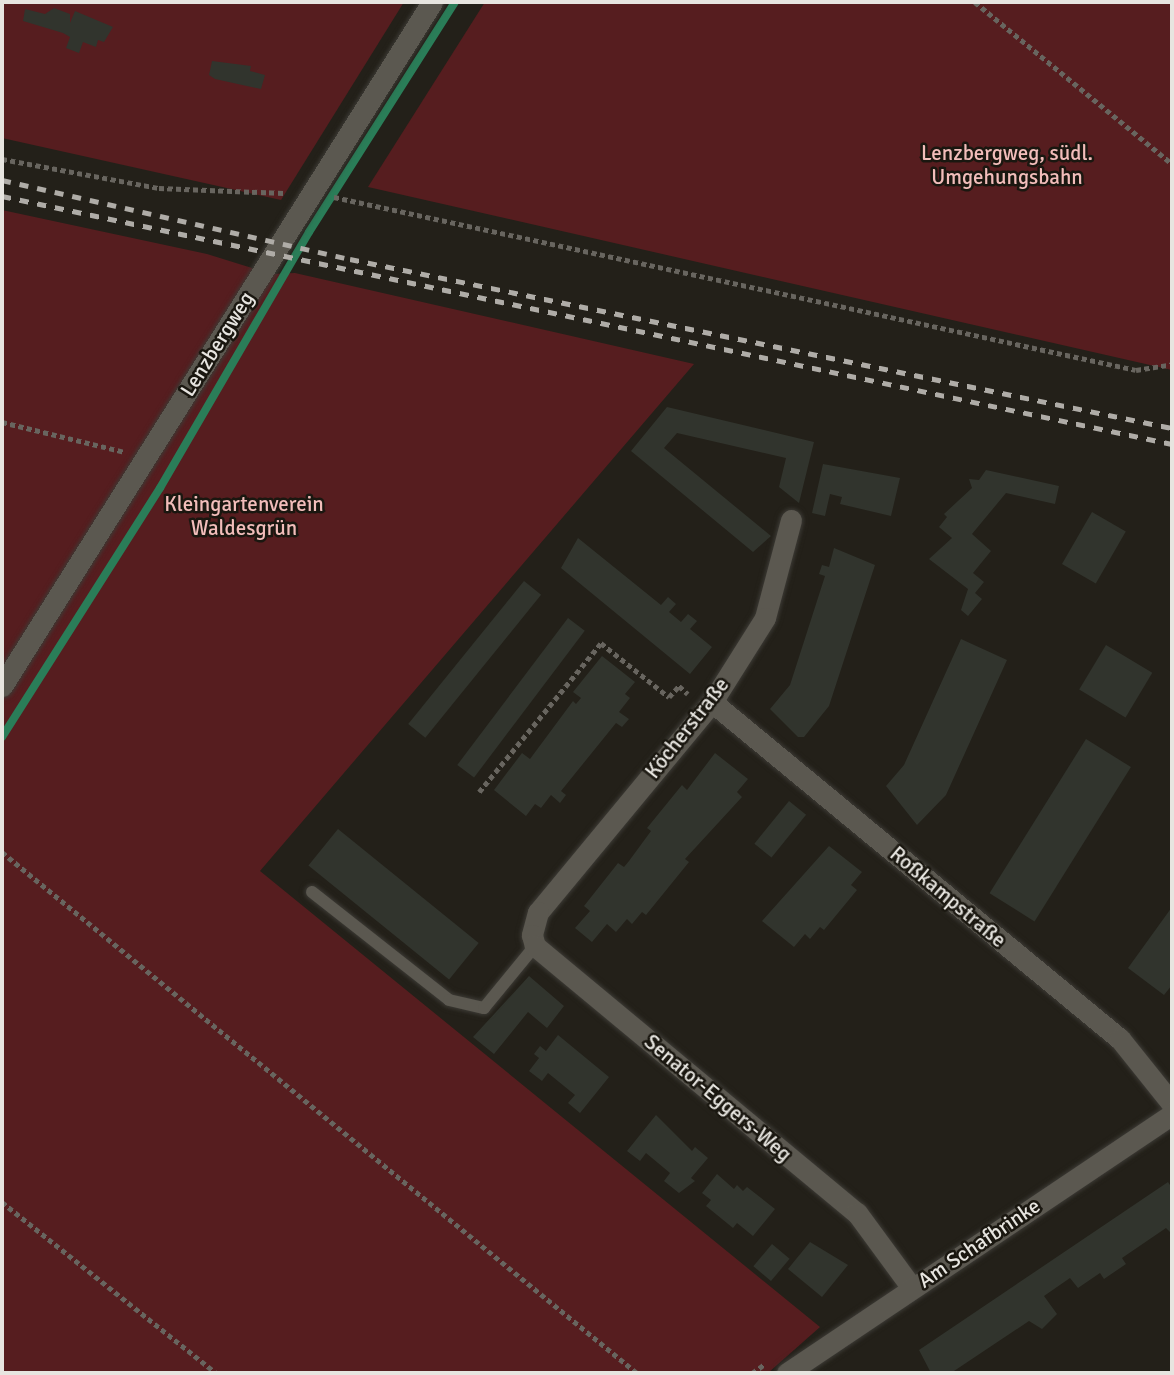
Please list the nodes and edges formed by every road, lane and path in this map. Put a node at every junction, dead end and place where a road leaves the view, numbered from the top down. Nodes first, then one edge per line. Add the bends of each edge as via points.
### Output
1 (432, 2) edge
2 (975, 2) edge
3 (2, 159) edge
4 (1172, 164) edge
5 (312, 194) junction
6 (336, 198) dead end
7 (1172, 364) edge
8 (2, 422) edge
9 (146, 457) junction
10 (791, 520) dead end
11 (2, 686) edge
12 (709, 706) junction
13 (479, 792) dead end
14 (2, 852) edge
15 (312, 892) dead end
16 (536, 946) junction
17 (1172, 1104) edge
18 (1172, 1114) edge
19 (2, 1202) edge
20 (912, 1288) junction
21 (216, 1373) edge
22 (637, 1373) edge
23 (787, 1373) edge

1 - 5 street, Lenzbergweg
2 - 4 path
3 - 5 path via 159,188
5 - 9 street, Lenzbergweg
6 - 7 path via 1136,370
8 - 9 path
9 - 11 street, Lenzbergweg
10 - 12 street, Köcherstraße via 765,618
12 - 13 path via 679,686 669,697 601,643
12 - 16 street, Köcherstraße via 538,912 532,923
12 - 17 street, Roßkampstraße via 1120,1039
14 - 22 path
15 - 16 lane via 449,1000 484,1008
16 - 20 street, Senator-Eggers-Weg via 857,1213
18 - 20 street, Am Schafbrinke
19 - 21 path
20 - 23 street, Am Schafbrinke

